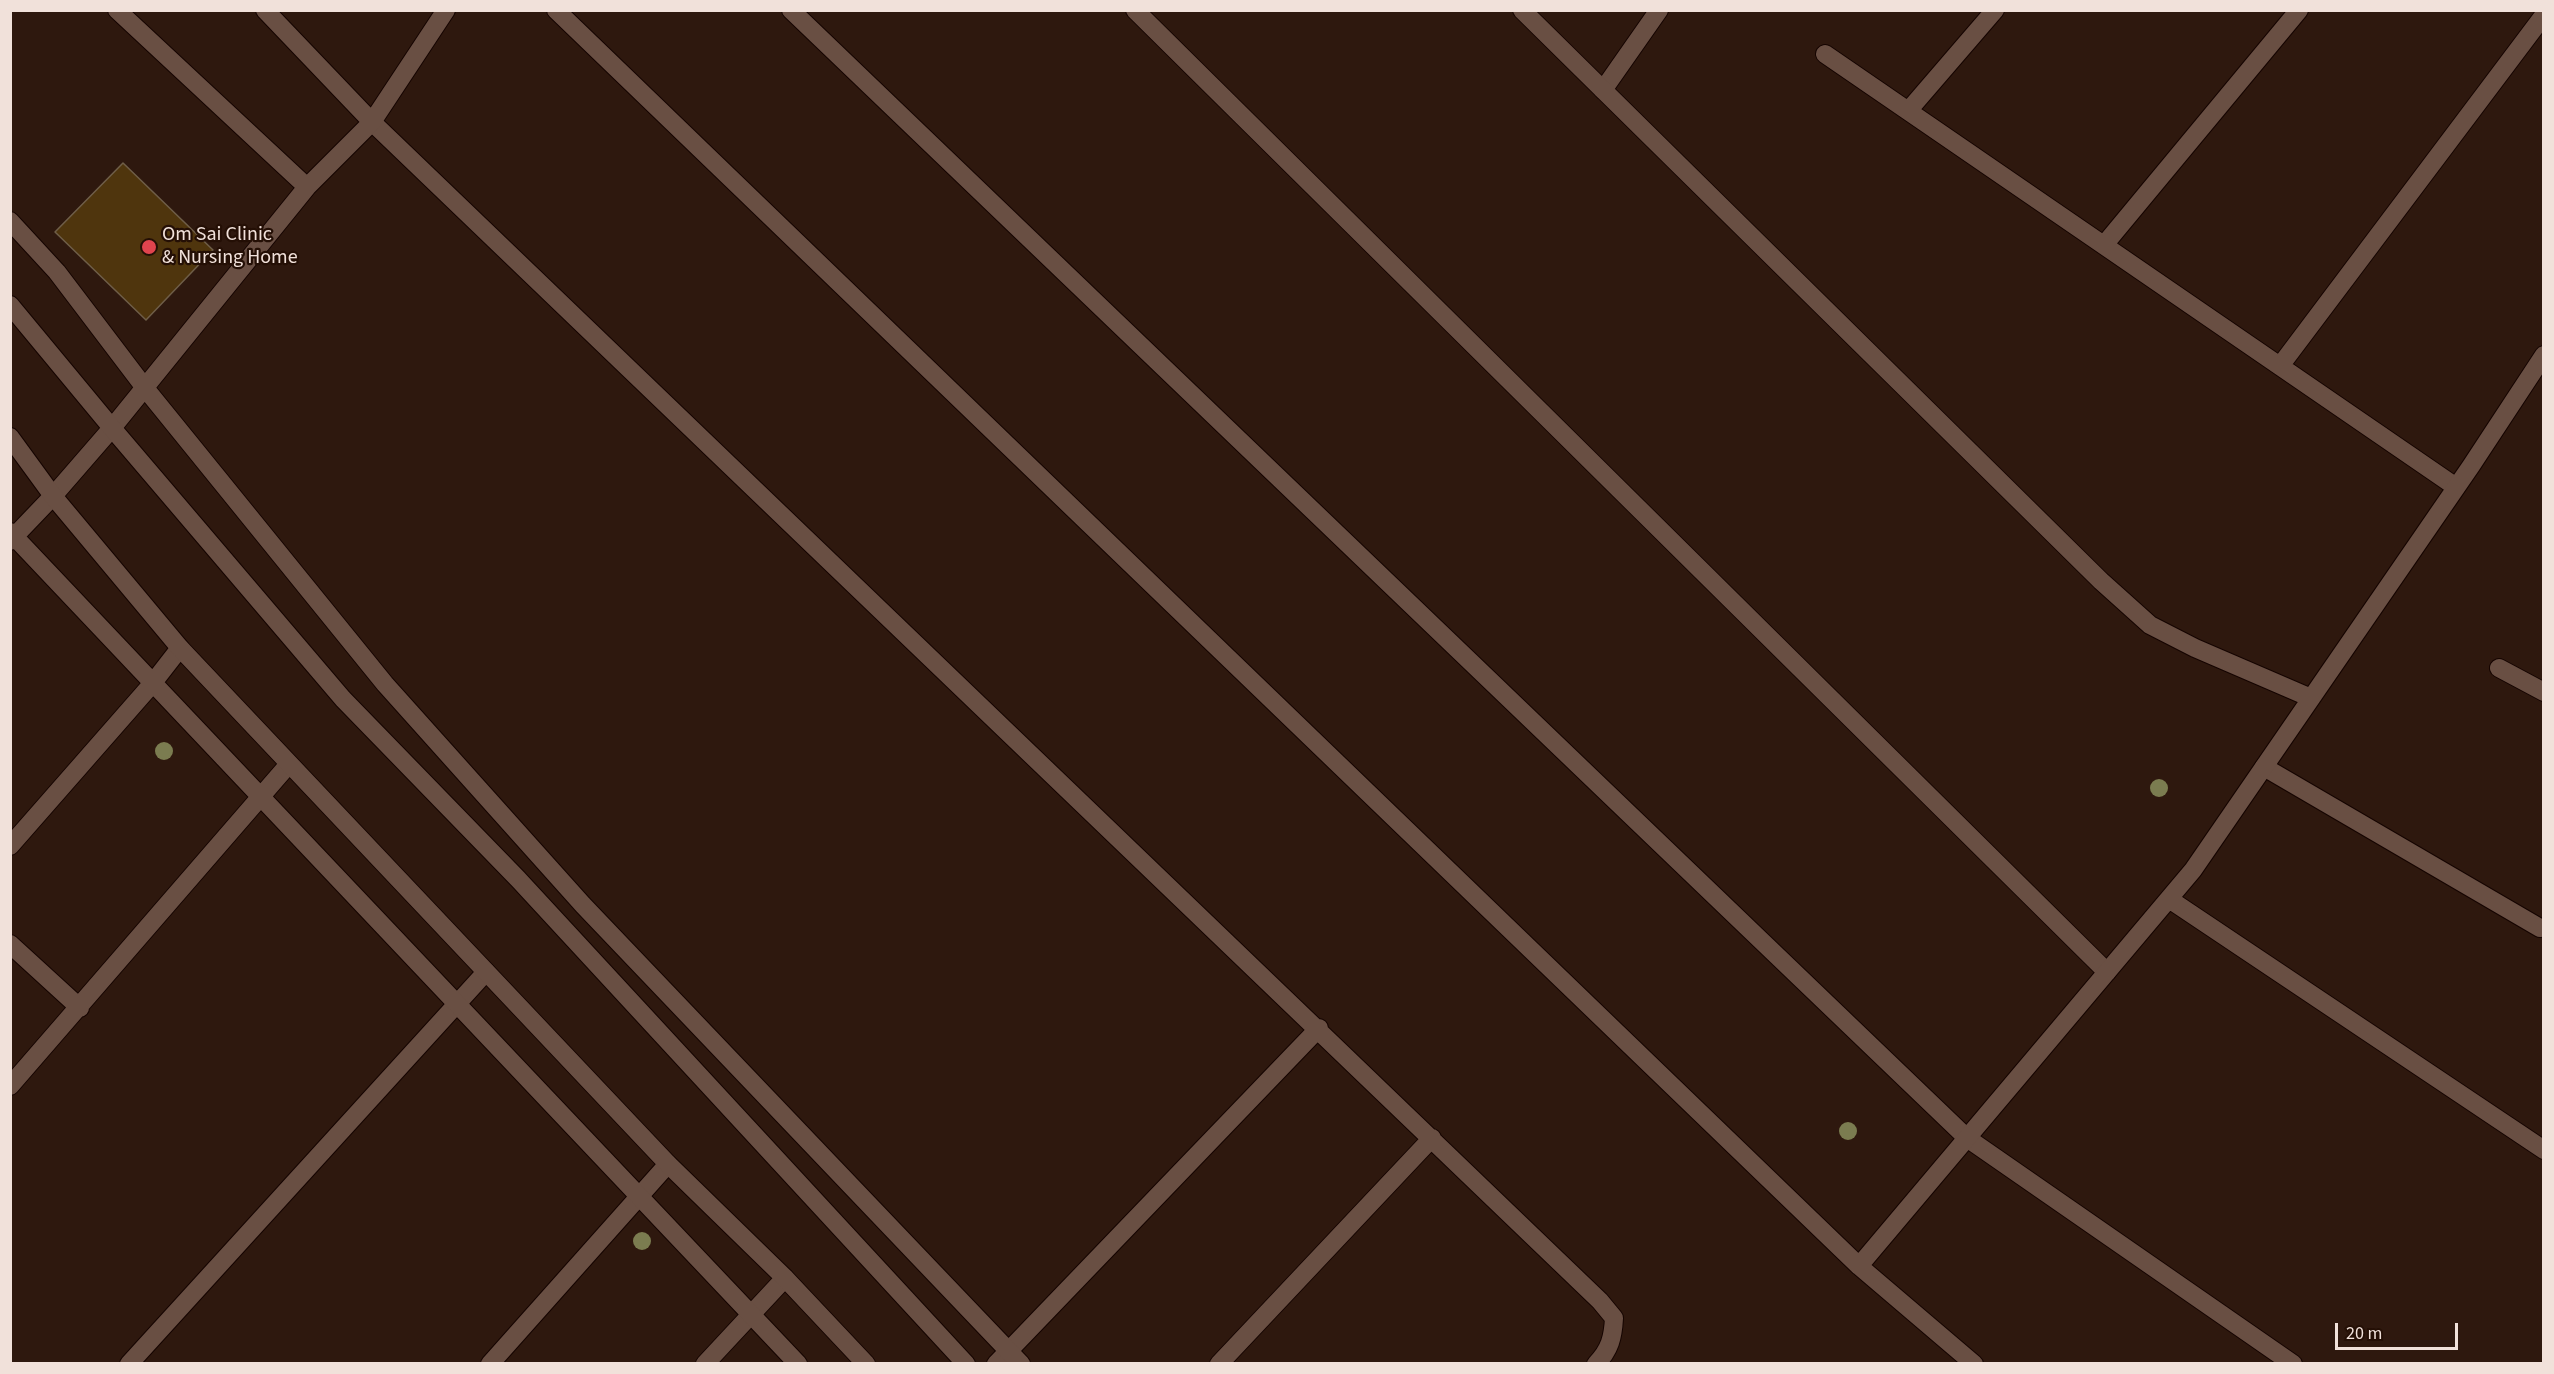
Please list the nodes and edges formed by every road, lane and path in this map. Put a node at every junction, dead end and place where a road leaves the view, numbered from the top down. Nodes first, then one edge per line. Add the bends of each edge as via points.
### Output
1 (117, 10) edge
2 (265, 10) edge
3 (446, 10) edge
4 (556, 10) edge
5 (791, 10) edge
6 (1135, 10) edge
7 (1522, 10) edge
8 (1659, 10) edge
9 (1995, 10) edge
10 (2299, 10) edge
11 (2544, 15) edge
12 (1825, 54) dead end
13 (1603, 90) junction
14 (1908, 111) junction
15 (372, 122) junction
16 (307, 187) junction
17 (10, 221) edge
18 (2104, 245) junction
19 (10, 305) edge
20 (2544, 355) edge
21 (2280, 366) junction
22 (145, 388) junction
23 (112, 428) junction
24 (10, 437) edge
25 (2456, 487) junction
26 (53, 496) junction
27 (12, 537) edge
28 (180, 648) junction
29 (2499, 668) dead end
30 (152, 684) junction
31 (2544, 692) edge
32 (2311, 698) junction
33 (289, 764) junction
34 (2264, 767) junction
35 (260, 798) junction
36 (10, 846) edge
37 (2169, 899) junction
38 (2540, 928) dead end
39 (10, 944) edge
40 (486, 972) junction
41 (2107, 972) junction
42 (457, 1005) junction
43 (80, 1008) junction
44 (1318, 1028) junction
45 (10, 1086) edge
46 (1432, 1138) junction
47 (1967, 1138) junction
48 (2544, 1150) edge
49 (668, 1164) junction
50 (639, 1197) junction
51 (1859, 1266) junction
52 (785, 1278) junction
53 (751, 1314) junction
54 (1015, 1357) edge
55 (129, 1364) edge
56 (490, 1364) edge
57 (705, 1364) edge
58 (798, 1364) edge
59 (866, 1364) edge
60 (966, 1364) edge
61 (996, 1364) edge
62 (1219, 1364) edge
63 (1596, 1364) edge
64 (1974, 1364) edge
65 (2293, 1364) edge

1 - 16 street
2 - 15 street
3 - 15 street
4 - 51 street
5 - 47 street
6 - 41 street
7 - 13 street
8 - 13 street
9 - 14 street
10 - 18 street
11 - 21 street
12 - 14 street
13 - 32 street via 2150,625
14 - 18 street
15 - 16 street
15 - 44 street
16 - 22 street
17 - 22 street via 57,272
18 - 21 street
19 - 23 street
20 - 25 street
21 - 25 street
22 - 23 street
22 - 54 street via 401,702 584,905
23 - 26 street
23 - 60 street via 343,699 518,879
24 - 26 street
25 - 32 street
26 - 27 street
26 - 28 street
27 - 30 street
28 - 30 street
28 - 33 street
29 - 31 street
30 - 35 street
30 - 36 street
32 - 34 street
33 - 35 street
33 - 40 street
34 - 37 street
34 - 38 street
35 - 42 street
35 - 43 street
37 - 41 street
37 - 48 street
39 - 43 street
40 - 42 street
40 - 49 street
41 - 47 street
42 - 50 street
42 - 55 street
43 - 45 street
44 - 46 street
44 - 54 street
46 - 62 street
46 - 63 street via 1614,1318 1613,1338
47 - 51 street
47 - 65 street
49 - 50 street
49 - 52 street
50 - 53 street
50 - 56 street
51 - 64 street
52 - 53 street
52 - 59 street
53 - 57 street
53 - 58 street
54 - 61 street

